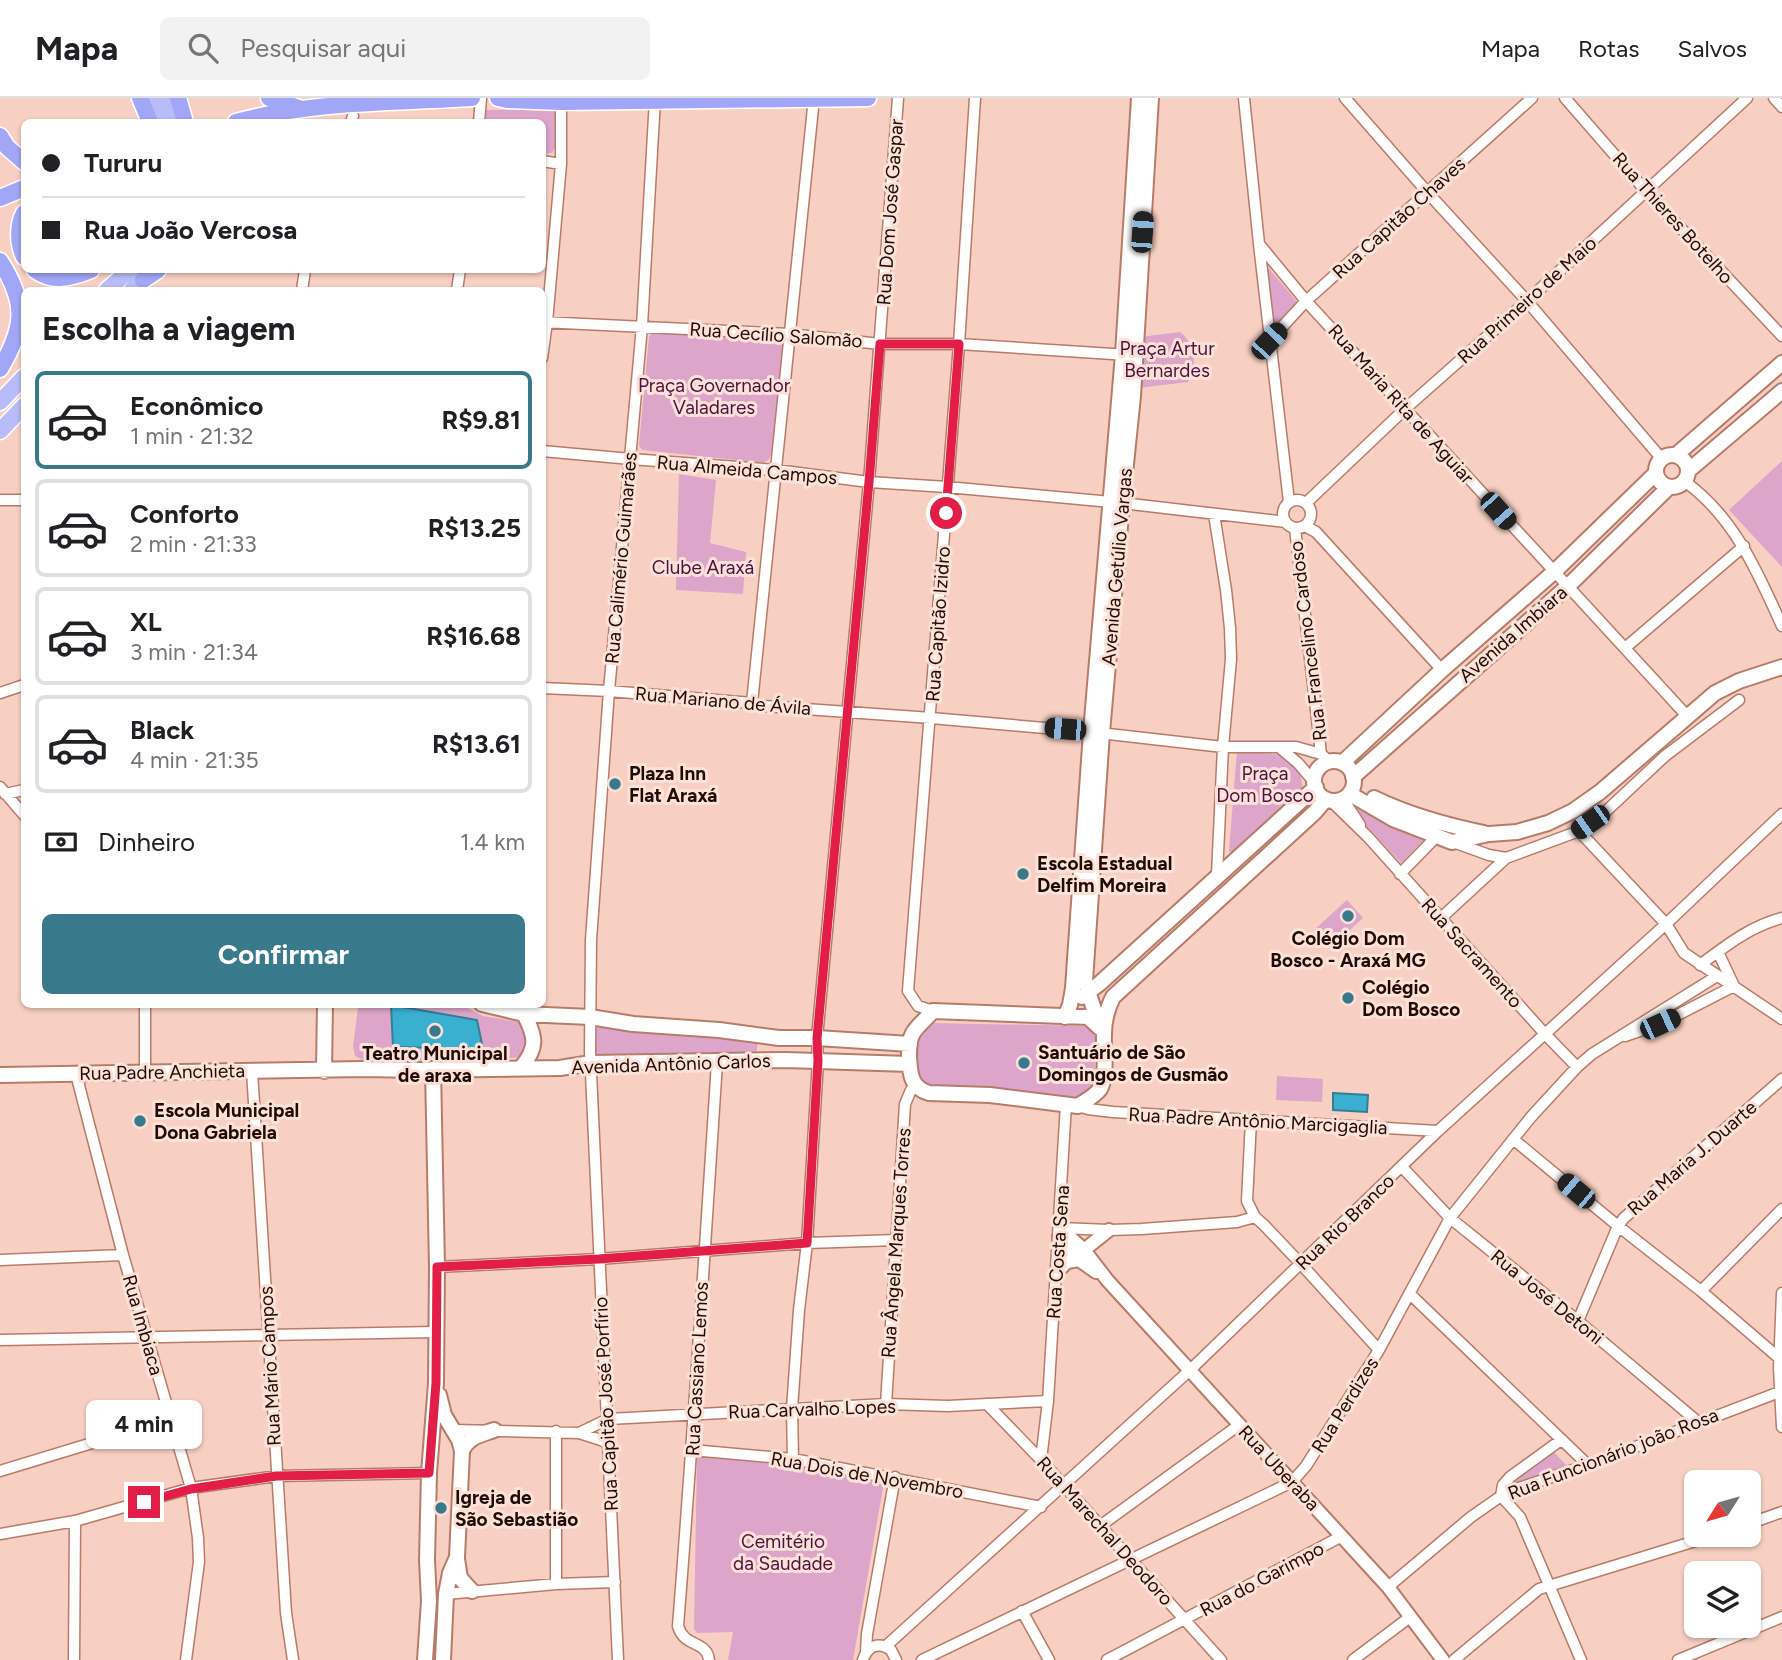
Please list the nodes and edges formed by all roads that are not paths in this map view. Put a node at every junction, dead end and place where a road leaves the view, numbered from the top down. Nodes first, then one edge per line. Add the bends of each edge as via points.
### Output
1 (140, 98) edge
2 (154, 98) edge
3 (169, 98) edge
4 (178, 98) edge
5 (269, 98) edge
6 (472, 98) edge
7 (481, 98) edge
8 (498, 98) edge
9 (869, 98) edge
10 (898, 98) edge
11 (975, 98) edge
12 (1139, 98) edge
13 (1151, 98) edge
14 (1244, 98) edge
15 (1345, 98) edge
16 (1532, 98) edge
17 (1565, 98) edge
18 (1747, 98) edge
19 (1774, 98) edge
20 (655, 99) edge
21 (814, 99) edge
22 (561, 100) edge
23 (1782, 107) edge
24 (304, 109) junction
25 (149, 119) edge
26 (161, 119) edge
27 (175, 119) edge
28 (184, 119) edge
29 (252, 119) edge
30 (292, 119) edge
31 (479, 119) edge
32 (0, 136) edge
33 (21, 159) edge
34 (546, 161) edge
35 (561, 163) junction
36 (21, 189) edge
37 (1646, 191) junction
38 (1428, 193) junction
39 (0, 198) edge
40 (21, 219) edge
41 (1259, 244) junction
42 (21, 247) edge
43 (0, 261) edge
44 (40, 273) edge
45 (84, 273) edge
46 (139, 277) edge
47 (114, 287) edge
48 (1306, 301) junction
49 (1527, 302) junction
50 (546, 312) edge
51 (546, 322) edge
52 (642, 326) junction
53 (790, 334) junction
54 (1782, 336) edge
55 (1269, 341) junction
56 (880, 344) junction
57 (959, 344) junction
58 (1129, 355) junction
59 (1782, 363) edge
60 (0, 369) edge
61 (21, 380) edge
62 (1782, 391) edge
63 (0, 402) edge
64 (21, 409) edge
65 (1405, 410) junction
66 (0, 431) edge
67 (546, 451) edge
68 (631, 459) junction
69 (1664, 462) junction
70 (776, 470) junction
71 (1686, 476) junction
72 (869, 482) junction
73 (947, 487) junction
74 (1669, 487) junction
75 (0, 500) edge
76 (21, 500) edge
77 (1289, 502) junction
78 (1116, 503) junction
79 (1306, 503) junction
80 (1214, 514) junction
81 (1295, 525) junction
82 (1744, 547) junction
83 (1554, 572) junction
84 (1567, 587) junction
85 (1782, 626) edge
86 (1625, 648) junction
87 (1782, 667) edge
88 (1442, 670) junction
89 (21, 686) edge
90 (546, 688) edge
91 (609, 691) junction
92 (0, 693) edge
93 (1739, 700) dead end
94 (752, 703) junction
95 (847, 712) junction
96 (1688, 717) junction
97 (931, 718) junction
98 (1097, 732) junction
99 (1223, 747) junction
100 (1280, 748) junction
101 (1331, 760) junction
102 (1315, 785) junction
103 (3, 790) edge
104 (21, 790) edge
105 (1343, 793) junction
106 (21, 811) edge
107 (1396, 814) junction
108 (1782, 814) edge
109 (1579, 831) junction
110 (1489, 834) junction
111 (1436, 837) junction
112 (1452, 842) junction
113 (1506, 858) junction
114 (1400, 874) junction
115 (1217, 875) junction
116 (1441, 918) junction
117 (1782, 918) edge
118 (1666, 923) junction
119 (1142, 943) junction
120 (1718, 952) junction
121 (1156, 959) junction
122 (1700, 965) junction
123 (1717, 976) junction
124 (1734, 986) junction
125 (1088, 993) junction
126 (145, 1008) edge
127 (325, 1008) edge
128 (499, 1008) edge
129 (933, 1011) junction
130 (1068, 1011) junction
131 (1771, 1012) junction
132 (524, 1014) junction
133 (590, 1017) junction
134 (1782, 1019) edge
135 (1782, 1030) edge
136 (1104, 1032) junction
137 (1545, 1034) junction
138 (817, 1038) junction
139 (1618, 1039) junction
140 (909, 1044) junction
141 (818, 1061) junction
142 (717, 1062) junction
143 (591, 1063) junction
144 (909, 1064) junction
145 (1577, 1067) junction
146 (433, 1069) junction
147 (520, 1069) junction
148 (252, 1070) junction
149 (324, 1071) junction
150 (145, 1072) junction
151 (76, 1074) junction
152 (0, 1075) edge
153 (1782, 1079) edge
154 (916, 1085) junction
155 (1072, 1105) junction
156 (1251, 1120) junction
157 (1438, 1132) junction
158 (1513, 1139) junction
159 (1402, 1167) junction
160 (1782, 1209) edge
161 (1255, 1217) junction
162 (1450, 1218) junction
163 (1618, 1226) junction
164 (1108, 1230) junction
165 (1059, 1232) junction
166 (897, 1240) junction
167 (807, 1243) junction
168 (704, 1251) junction
169 (122, 1255) junction
170 (1082, 1255) junction
171 (599, 1259) junction
172 (0, 1260) edge
173 (1301, 1264) junction
174 (437, 1267) junction
175 (1057, 1272) junction
176 (1702, 1291) junction
177 (1782, 1293) edge
178 (1410, 1294) junction
179 (1578, 1321) junction
180 (436, 1332) junction
181 (269, 1336) junction
182 (147, 1338) junction
183 (0, 1340) edge
184 (1380, 1350) junction
185 (1779, 1359) junction
186 (1189, 1371) junction
187 (436, 1383) junction
188 (1781, 1391) edge
189 (1048, 1401) junction
190 (886, 1404) junction
191 (988, 1404) junction
192 (792, 1409) junction
193 (694, 1414) junction
194 (171, 1419) junction
195 (608, 1419) junction
196 (1698, 1422) junction
197 (1239, 1425) junction
198 (1782, 1427) edge
199 (453, 1430) junction
200 (494, 1430) junction
201 (556, 1432) junction
202 (579, 1433) junction
203 (432, 1438) junction
204 (1561, 1440) junction
205 (609, 1444) junction
206 (692, 1450) junction
207 (462, 1451) junction
208 (793, 1459) junction
209 (1041, 1460) junction
210 (1588, 1465) junction
211 (0, 1471) edge
212 (429, 1473) junction
213 (276, 1476) junction
214 (895, 1477) junction
215 (1292, 1482) junction
216 (1063, 1486) junction
217 (191, 1489) junction
218 (1501, 1496) junction
219 (1041, 1507) junction
220 (1782, 1512) edge
221 (1761, 1519) edge
222 (75, 1521) junction
223 (1100, 1526) junction
224 (0, 1534) edge
225 (1342, 1536) junction
226 (1684, 1545) edge
227 (457, 1557) junction
228 (1131, 1559) junction
229 (427, 1560) junction
230 (450, 1573) junction
231 (615, 1582) junction
232 (556, 1584) junction
233 (1549, 1586) junction
234 (1388, 1587) junction
235 (472, 1591) junction
236 (446, 1594) junction
237 (1022, 1611) junction
238 (1410, 1617) junction
239 (1782, 1617) edge
240 (1185, 1619) junction
241 (908, 1629) junction
242 (887, 1647) junction
243 (865, 1656) edge
244 (898, 1658) edge
245 (74, 1660) edge
246 (186, 1660) edge
247 (293, 1660) edge
248 (426, 1660) edge
249 (443, 1660) edge
250 (618, 1660) edge
251 (709, 1660) edge
252 (922, 1660) edge
253 (1049, 1660) edge
254 (1107, 1660) edge
255 (1221, 1660) edge
256 (1353, 1660) edge
257 (1443, 1660) edge
258 (1454, 1660) edge
259 (1581, 1660) edge
260 (1678, 1660) edge

1 - 25 highway
2 - 26 main road
3 - 27 main road
4 - 28 highway
5 - 24 highway
6 - 24 highway
7 - 31 street
8 - 22 highway
9 - 21 highway
10 - 56 street, Rua Dom José Gaspar
11 - 57 street, Rua Capitão Izidro
12 - 58 main road, Avenida Getúlio Vargas
13 - 58 main road, Avenida Getúlio Vargas
14 - 41 street
15 - 38 street
16 - 38 street, Rua Capitão Chaves
17 - 37 street, Rua Thieres Botelho
18 - 37 street, Rua Primeiro de Maio
19 - 23 street
20 - 21 highway
20 - 22 highway
20 - 52 street, Rua Calimério Guimarães
21 - 53 street
22 - 35 street
24 - 29 highway
24 - 30 highway
32 - 33 highway
34 - 35 street
35 - 50 street
36 - 39 highway
37 - 49 street, Rua Primeiro de Maio
37 - 54 street, Rua Thieres Botelho
38 - 48 street, Rua Capitão Chaves
38 - 49 street
40 - 42 highway
41 - 48 street, Rua Maria Rita de Aguiar
41 - 55 street
43 - 60 highway via 19,304 19,328
44 - 45 highway via 58,279
46 - 47 main road
48 - 55 street, Rua Capitão Chaves
48 - 65 street, Rua Maria Rita de Aguiar
49 - 65 street, Rua Primeiro de Maio
49 - 69 street
51 - 52 street, Rua Cecílio Salomão
52 - 53 street, Rua Cecílio Salomão
52 - 68 street, Rua Calimério Guimarães
53 - 56 street, Rua Cecílio Salomão
53 - 70 street
55 - 77 street
56 - 57 street, Rua Cecílio Salomão
56 - 72 street, Rua Dom José Gaspar
57 - 58 street, Rua Cecílio Salomão
57 - 73 street, Rua Capitão Izidro
58 - 78 main road, Avenida Getúlio Vargas
59 - 69 main road, Avenida Imbiara
61 - 63 main road
62 - 71 main road
64 - 66 main road
65 - 79 street, Rua Primeiro de Maio
65 - 83 street, Rua Maria Rita de Aguiar
67 - 68 street, Rua Almeida Campos
68 - 70 street, Rua Almeida Campos
68 - 91 street, Rua Calimério Guimarães
69 - 71 main road via 1685,460
69 - 74 main road via 1660,482
69 - 83 main road, Avenida Imbiara
70 - 72 street, Rua Almeida Campos
70 - 94 street
71 - 74 main road
71 - 82 street
72 - 73 street, Rua Almeida Campos
72 - 95 street, Rua Dom José Gaspar
73 - 78 street, Rua Almeida Campos
73 - 97 street, Rua Capitão Izidro
74 - 84 main road, Avenida Imbiara
75 - 76 street
77 - 79 street
77 - 81 street via 1283,514
78 - 80 street, Rua Almeida Campos
78 - 98 main road, Avenida Getúlio Vargas
79 - 81 street via 1311,519
80 - 81 street, Rua Almeida Campos
80 - 99 street via 1230,628
81 - 88 street via 1316,533
81 - 101 street, Rua Francelino Cardoso
82 - 85 street
82 - 86 street
83 - 84 street, Rua Maria Rita de Aguiar
83 - 88 main road, Avenida Imbiara
84 - 86 street, Rua Maria Rita de Aguiar
84 - 105 main road, Avenida Imbiara
86 - 96 street, Rua Maria Rita de Aguiar
87 - 96 main road via 1715,693
88 - 101 main road, Avenida Imbiara
89 - 92 street
90 - 91 street, Rua Mariano de Ávila
91 - 94 street, Rua Mariano de Ávila
91 - 133 street, Rua Calimério Guimarães
93 - 109 street via 1665,756
94 - 95 street, Rua Mariano de Ávila
95 - 97 street, Rua Mariano de Ávila
95 - 138 street, Rua Dom José Gaspar
96 - 110 main road via 1573,811 1517,832
97 - 98 street, Rua Mariano de Ávila
97 - 129 street, Rua Capitão Izidro via 908,991 918,1006
98 - 99 street, Rua Mariano de Ávila
98 - 125 main road, Avenida Getúlio Vargas
98 - 130 main road, Avenida Getúlio Vargas
99 - 100 street, Rua Mariano de Ávila
99 - 115 street
100 - 101 street, Rua Mariano de Ávila via 1296,747
100 - 102 street
101 - 102 main road via 1321,767
101 - 105 main road via 1349,769
102 - 105 main road via 1321,796
102 - 115 main road
103 - 104 street
103 - 106 street
105 - 107 main road
105 - 114 street, Rua Sacramento via 1368,837
105 - 121 main road, Avenida Imbiara via 1315,812
107 - 110 main road
107 - 111 main road
108 - 118 street, Rua Rio Branco
109 - 113 street
109 - 118 street
110 - 112 main road
111 - 112 main road
111 - 114 street
112 - 113 street
113 - 116 street
114 - 116 street, Rua Sacramento
115 - 119 main road
116 - 137 street, Rua Sacramento
117 - 120 street via 1763,923
118 - 122 street via 1684,953
118 - 137 street, Rua Rio Branco
119 - 121 main road
119 - 125 main road
120 - 122 street
120 - 124 street
121 - 136 main road, Avenida Imbiara via 1113,997
122 - 123 street
123 - 124 street
123 - 139 street
124 - 131 street
124 - 139 street via 1660,1024
125 - 130 main road
125 - 136 main road, Avenida Getúlio Vargas
126 - 150 street
127 - 149 main road
128 - 132 main road, Avenida Antônio Carlos
129 - 130 main road via 1044,1015
129 - 140 main road
130 - 136 main road via 1088,1017
131 - 134 street
131 - 135 street
132 - 133 main road, Avenida Antônio Carlos
132 - 147 main road via 532,1030 533,1048
133 - 138 main road, Avenida Antônio Carlos via 779,1038
133 - 143 street, Rua Calimério Guimarães
136 - 155 main road via 1104,1077 1099,1090
137 - 145 street, Rua Sacramento
137 - 157 street, Rua Rio Branco
138 - 140 main road, Avenida Antônio Carlos
138 - 141 street, Rua Dom José Gaspar
139 - 145 street, Rua Perdizes
140 - 144 main road
141 - 142 main road, Avenida Antônio Carlos
141 - 144 main road, Avenida Antônio Carlos
141 - 167 street, Rua Dom José Gaspar
142 - 143 main road, Avenida Antônio Carlos
142 - 168 street, Rua Cassiano Lemos
143 - 147 main road, Avenida Antônio Carlos
143 - 171 street, Rua Capitão José Porfírio
144 - 154 main road
145 - 158 street, Rua Perdizes
146 - 147 main road, Avenida Antônio Carlos
146 - 149 main road, Rua Padre Anchieta
146 - 174 main road
148 - 149 main road, Rua Padre Anchieta
148 - 150 main road, Rua Padre Anchieta
148 - 181 street, Rua Mário Campos
150 - 151 main road, Rua Padre Anchieta
151 - 152 main road, Rua Padre Anchieta
151 - 169 street, Rua Imbiaca
153 - 163 street, Rua Maria J. Duarte
154 - 155 main road via 929,1093
154 - 166 street, Rua Ângela Marques Torres via 905,1104
155 - 156 street, Rua Padre Antônio Marcigaglia via 1113,1112
155 - 165 street, Rua Costa Sena
156 - 157 street, Rua Padre Antônio Marcigaglia
156 - 161 street via 1247,1201
157 - 159 street, Rua Rio Branco
158 - 162 street, Rua Perdizes
158 - 163 street
159 - 162 street, Rua José Detoni
159 - 173 street, Rua Rio Branco
160 - 176 street
161 - 164 street
161 - 173 street
162 - 178 street, Rua Perdizes
162 - 179 street, Rua José Detoni
163 - 176 street
163 - 179 street, Rua Maria J. Duarte
164 - 165 street
164 - 170 street
165 - 170 street, Rua Uberaba
165 - 175 street, Rua Costa Sena
166 - 167 street
166 - 190 street, Rua Ângela Marques Torres
167 - 168 street
167 - 192 street, Rua Dom José Gaspar
168 - 171 street
168 - 193 street, Rua Cassiano Lemos
169 - 172 street
169 - 182 street, Rua Imbiaca
170 - 175 street
170 - 186 street, Rua Uberaba
171 - 174 street
171 - 195 street, Rua Capitão José Porfírio
173 - 184 street
173 - 186 street, Rua Rio Branco
174 - 180 main road
175 - 189 street, Rua Costa Sena
176 - 185 street
177 - 185 street
178 - 184 street, Rua Perdizes
178 - 204 street
179 - 196 street, Rua José Detoni
180 - 181 street
180 - 187 main road
181 - 182 street
181 - 213 street, Rua Mário Campos
182 - 183 street
182 - 194 street, Rua Imbiaca
184 - 215 street, Rua Perdizes
185 - 188 street
186 - 197 street, Rua Uberaba
186 - 216 street, Rua Rio Branco
187 - 199 main road
187 - 203 main road
188 - 196 street, Rua Funcionário joão Rosa
188 - 198 street
189 - 191 street, Rua Carvalho Lopes
189 - 209 street, Rua Costa Sena
190 - 191 street, Rua Carvalho Lopes
190 - 192 street, Rua Carvalho Lopes
191 - 209 street, Rua Marechal Deodoro
192 - 193 street, Rua Carvalho Lopes
192 - 208 street, Rua Dom José Gaspar
193 - 195 street, Rua Carvalho Lopes
193 - 206 street, Rua Cassiano Lemos
194 - 211 street
194 - 217 street, Rua Imbiaca
195 - 202 street, Rua Carvalho Lopes
195 - 205 street, Rua Capitão José Porfírio
196 - 210 street, Rua Funcionário joão Rosa
197 - 215 street, Rua Uberaba
197 - 223 street
199 - 200 street, Rua Carvalho Lopes
199 - 203 main road
199 - 207 main road
200 - 201 street, Rua Carvalho Lopes
200 - 207 main road via 472,1438
201 - 202 street, Rua Carvalho Lopes
201 - 232 street
202 - 205 street, Rua Carvalho Lopes
203 - 212 main road
204 - 210 street
204 - 218 street via 1510,1477
205 - 231 street, Rua Capitão José Porfírio
206 - 208 street, Rua Dois de Novembro
206 - 251 street, Rua Cassiano Lemos via 678,1626 684,1639 705,1649
207 - 227 main road
208 - 214 street, Rua Dois de Novembro
209 - 216 street, Rua Marechal Deodoro
210 - 218 street, Rua Funcionário joão Rosa
212 - 213 street
212 - 229 main road
213 - 217 street
213 - 247 street, Rua Mário Campos
214 - 219 street, Rua Dois de Novembro
214 - 243 street
215 - 225 street, Rua Uberaba
215 - 228 street, Rua Perdizes
216 - 219 street, Rua Rio Branco
216 - 223 street, Rua Marechal Deodoro
217 - 222 street
217 - 246 street, Rua Imbiaca via 199,1562
218 - 233 street via 1520,1517
218 - 234 street, Rua Funcionário joão Rosa
219 - 241 street, Rua Rio Branco
220 - 221 street
222 - 224 street
222 - 245 street
223 - 228 street, Rua Marechal Deodoro
225 - 234 street, Rua Uberaba
225 - 240 street, Rua do Garimpo
226 - 233 street
227 - 230 main road
227 - 235 main road via 460,1578
228 - 237 street, Rua Perdizes
228 - 240 street, Rua Marechal Deodoro
229 - 230 main road via 437,1574
229 - 248 main road
230 - 236 main road
231 - 232 street
231 - 250 street, Rua Capitão José Porfírio
232 - 235 street
233 - 258 street via 1539,1589
233 - 259 street
234 - 238 street, Rua Uberaba
235 - 236 street
236 - 249 main road
237 - 252 street, Rua Perdizes
237 - 253 street
238 - 256 street
238 - 257 street, Rua Uberaba
239 - 260 street
240 - 254 street, Rua do Garimpo
240 - 255 street, Rua Marechal Deodoro
241 - 242 street, Rua Rio Branco
241 - 244 street, Rua Rio Branco
242 - 243 street via 875,1646
242 - 244 street

